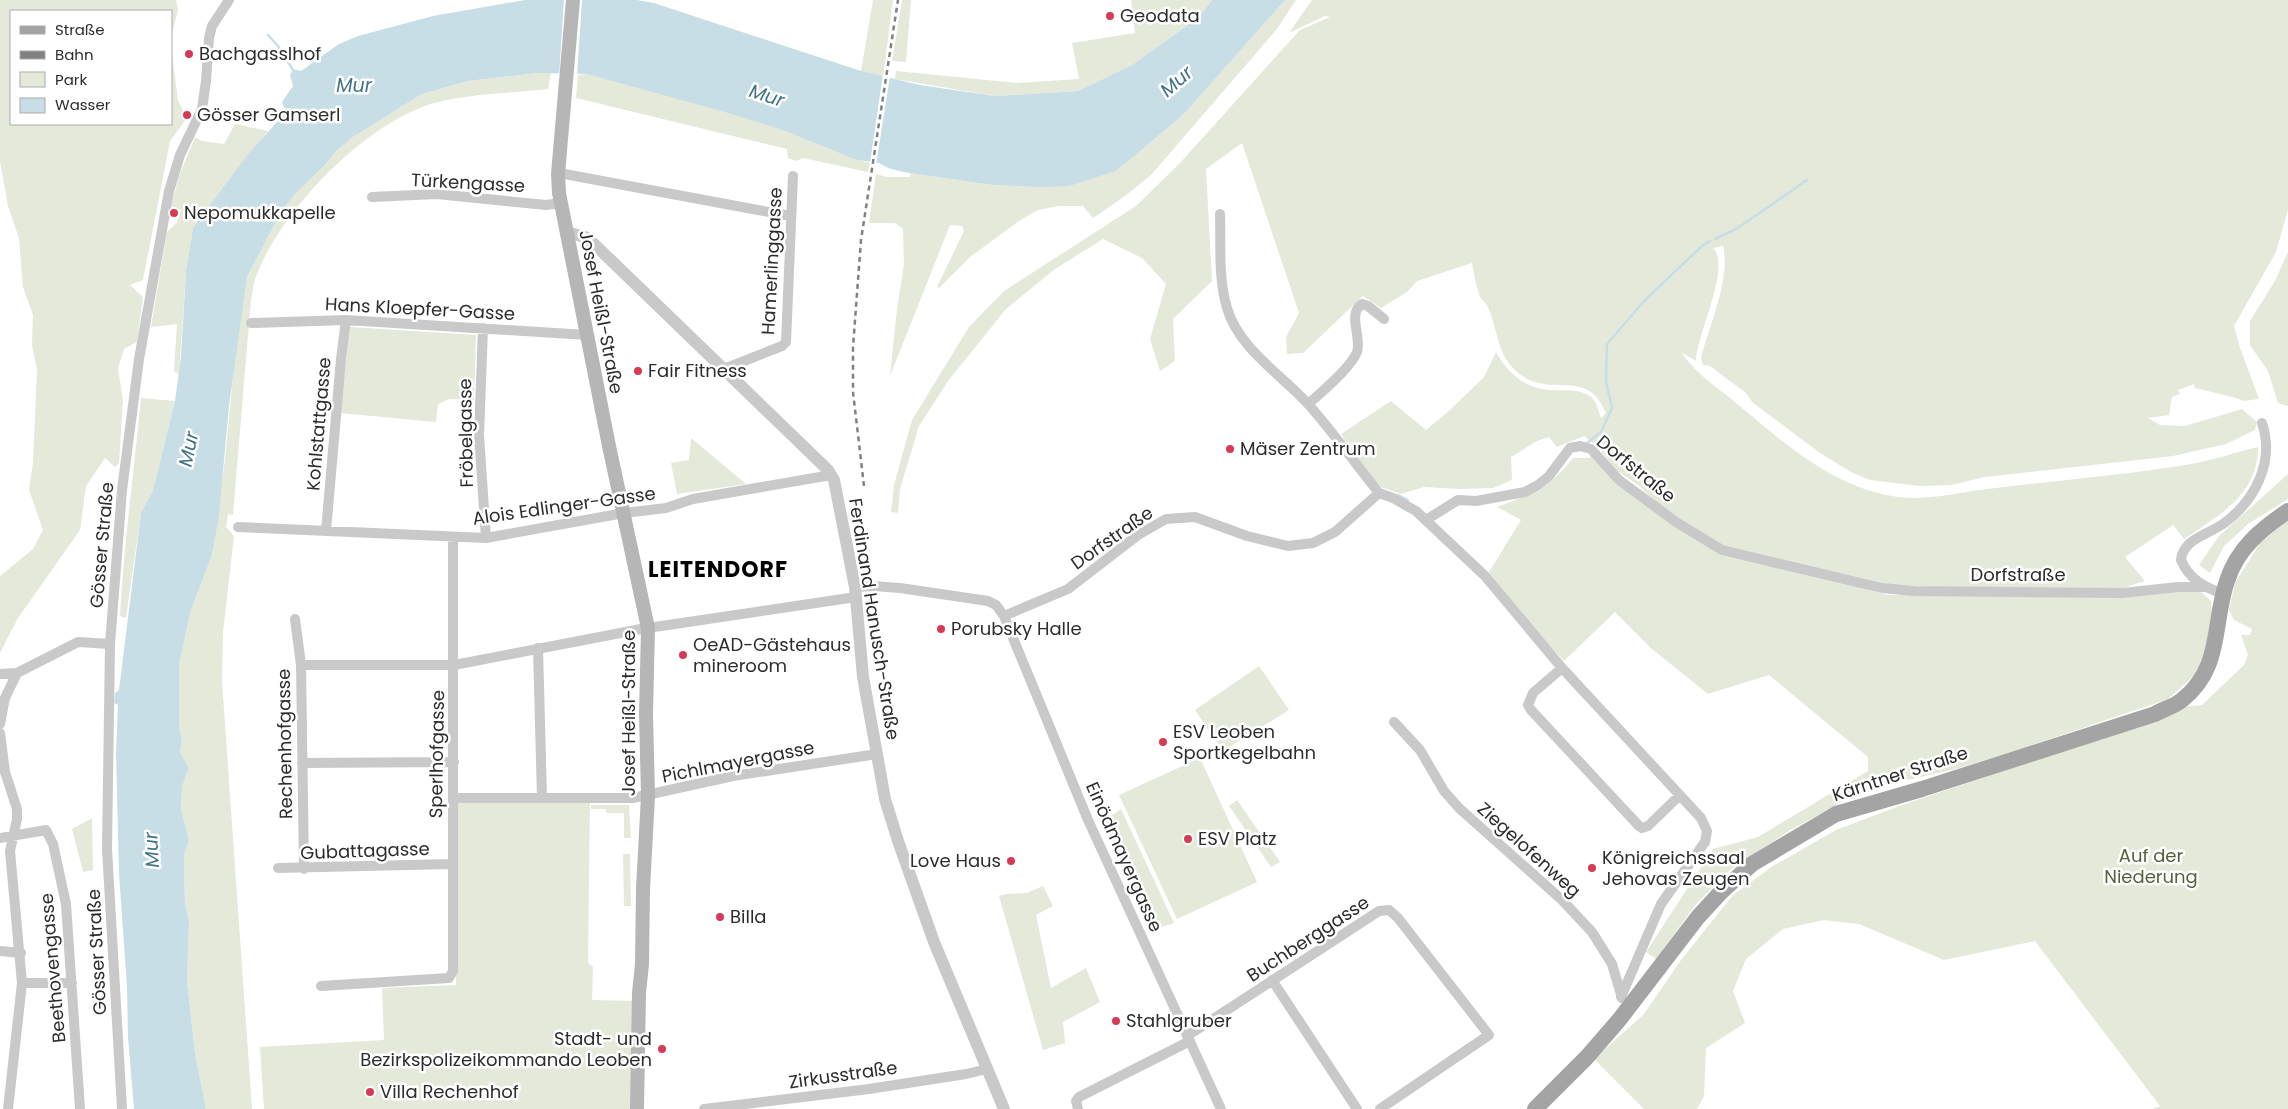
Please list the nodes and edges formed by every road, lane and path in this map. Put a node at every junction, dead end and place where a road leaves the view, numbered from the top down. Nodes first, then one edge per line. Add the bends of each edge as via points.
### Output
1 (573, 0) edge
2 (227, 1) edge
3 (559, 172) junction
4 (793, 176) dead end
5 (372, 197) dead end
6 (561, 203) junction
7 (1220, 214) dead end
8 (790, 216) junction
9 (566, 232) junction
10 (1384, 319) dead end
11 (346, 320) junction
12 (252, 323) dead end
13 (483, 328) junction
14 (587, 336) junction
15 (724, 369) junction
16 (1308, 404) junction
17 (2262, 423) dead end
18 (831, 475) junction
19 (1379, 493) junction
20 (2288, 511) edge
21 (624, 513) junction
22 (1426, 520) junction
23 (238, 527) dead end
24 (326, 531) junction
25 (453, 537) junction
26 (486, 538) junction
27 (2204, 587) junction
28 (856, 592) junction
29 (2224, 594) junction
30 (1004, 616) junction
31 (295, 619) dead end
32 (648, 628) junction
33 (110, 644) junction
34 (538, 648) junction
35 (301, 665) junction
36 (454, 665) junction
37 (1562, 668) junction
38 (0, 674) edge
39 (18, 674) junction
40 (1394, 722) dead end
41 (0, 724) edge
42 (0, 733) edge
43 (877, 754) junction
44 (454, 762) junction
45 (302, 763) junction
46 (1680, 795) junction
47 (648, 796) junction
48 (454, 798) junction
49 (542, 798) junction
50 (12, 835) junction
51 (0, 838) edge
52 (452, 864) junction
53 (278, 868) dead end
54 (304, 869) junction
55 (0, 951) edge
56 (21, 953) junction
57 (1272, 980) junction
58 (22, 983) junction
59 (72, 983) junction
60 (321, 986) dead end
61 (1624, 1004) junction
62 (1188, 1039) junction
63 (986, 1069) junction
64 (1078, 1104) edge
65 (741, 1107) edge
66 (8, 1109) edge
67 (80, 1109) edge
68 (122, 1109) edge
69 (637, 1109) edge
70 (704, 1109) edge
71 (1004, 1109) edge
72 (1221, 1109) edge
73 (1356, 1109) edge
74 (1380, 1109) edge
75 (1534, 1109) edge

1 - 3 main road, Josef Heißl-Straße
2 - 33 street, Gösser Straße via 212,26 209,38 202,109 180,155 169,191 137,370 122,490
3 - 6 main road, Josef Heißl-Straße
3 - 8 street
4 - 8 street, Hamerlinggasse
5 - 6 street, Türkengasse via 437,194 546,205
6 - 9 main road, Josef Heißl-Straße
7 - 16 street via 1222,290 1228,311 1245,342
8 - 15 street, Hamerlinggasse via 786,342
9 - 14 main road, Josef Heißl-Straße
9 - 15 street, Ferdinand Hanusch-Straße via 592,242
10 - 16 street via 1368,306 1362,304 1357,307 1359,342 1354,358
11 - 12 street, Hans Kloepfer-Gasse
11 - 13 street, Hans Kloepfer-Gasse
11 - 24 street, Kohlstattgasse
13 - 14 street, Hans Kloepfer-Gasse
13 - 26 street, Fröbelgasse via 479,436
14 - 21 main road, Josef Heißl-Straße
15 - 18 street, Ferdinand Hanusch-Straße
16 - 19 street
17 - 27 street via 2267,452 2260,479 2234,515 2193,540 2182,551 2184,567
18 - 21 street, Alois Edlinger-Gasse via 693,499 666,508
18 - 28 street, Ferdinand Hanusch-Straße via 836,486
19 - 22 street via 1416,511
19 - 30 street, Dorfstraße via 1335,532 1313,543 1288,546 1247,536 1195,517 1166,519 1138,535 1068,589
20 - 29 main road, Kärntner Straße via 2266,525 2251,540 2237,559
21 - 26 street, Alois Edlinger-Gasse
21 - 32 main road, Josef Heißl-Straße
22 - 27 street, Dorfstraße via 1458,500 1476,501 1525,492 1549,476 1570,448 1580,446 1590,449 1618,480 1722,550 1882,588 2122,593
22 - 37 street via 1485,576
23 - 24 street, Alois Edlinger-Gasse
24 - 25 street, Alois Edlinger-Gasse
25 - 26 street, Alois Edlinger-Gasse
25 - 36 street, Sperlhofgasse
27 - 29 street
28 - 30 street via 873,586 988,601 996,605
28 - 32 street
28 - 43 street, Ferdinand Hanusch-Straße via 863,678
29 - 61 main road, Kärntner Straße via 2211,660 2201,681 2182,700 2155,714 1836,814 1752,864 1698,917
30 - 62 street, Einödmayergasse via 1088,820
31 - 35 street, Rechenhofgasse
32 - 34 street
32 - 47 main road, Josef Heißl-Straße
33 - 39 street via 78,642
33 - 68 street, Gösser Straße via 107,849
34 - 36 street
34 - 49 street
35 - 36 street
35 - 45 street, Rechenhofgasse
36 - 44 street, Sperlhofgasse
37 - 46 street
37 - 46 street via 1529,701 1531,710 1544,724 1642,828
38 - 39 street
39 - 41 street via 5,698
40 - 61 street, Ziegelofenweg via 1420,750 1444,791 1459,808 1562,900 1592,932 1612,964
42 - 50 street via 5,772 17,809
43 - 47 street, Pichlmayergasse via 733,776
43 - 63 street, Ferdinand Hanusch-Straße via 885,800 898,841 934,942
44 - 45 street
44 - 48 street, Sperlhofgasse
45 - 54 street, Rechenhofgasse
46 - 61 street via 1701,818 1707,831 1705,842 1661,904
47 - 49 street, Pichlmayergasse
47 - 69 main road, Josef Heißl-Straße
48 - 49 street, Pichlmayergasse
48 - 52 street, Sperlhofgasse
50 - 51 street
50 - 56 street via 10,851
50 - 59 street, Beethovengasse via 46,830 53,844 66,904
52 - 54 street, Gubattagasse
52 - 60 street, Sperlhofgasse via 453,971 449,978
53 - 54 street, Gubattagasse
55 - 56 street
56 - 58 street
57 - 62 street, Buchberggasse
57 - 73 street
57 - 74 street, Buchberggasse via 1379,911 1386,910 1398,918 1489,1035
58 - 59 street
58 - 66 street
59 - 67 street, Beethovengasse
61 - 75 main road, Kärntner Straße via 1587,1057
62 - 64 street, Buchberggasse
62 - 72 street, Einödmayergasse
63 - 65 street, Zirkusstraße
63 - 71 street, Ferdinand Hanusch-Straße
65 - 70 street, Zirkusstraße

